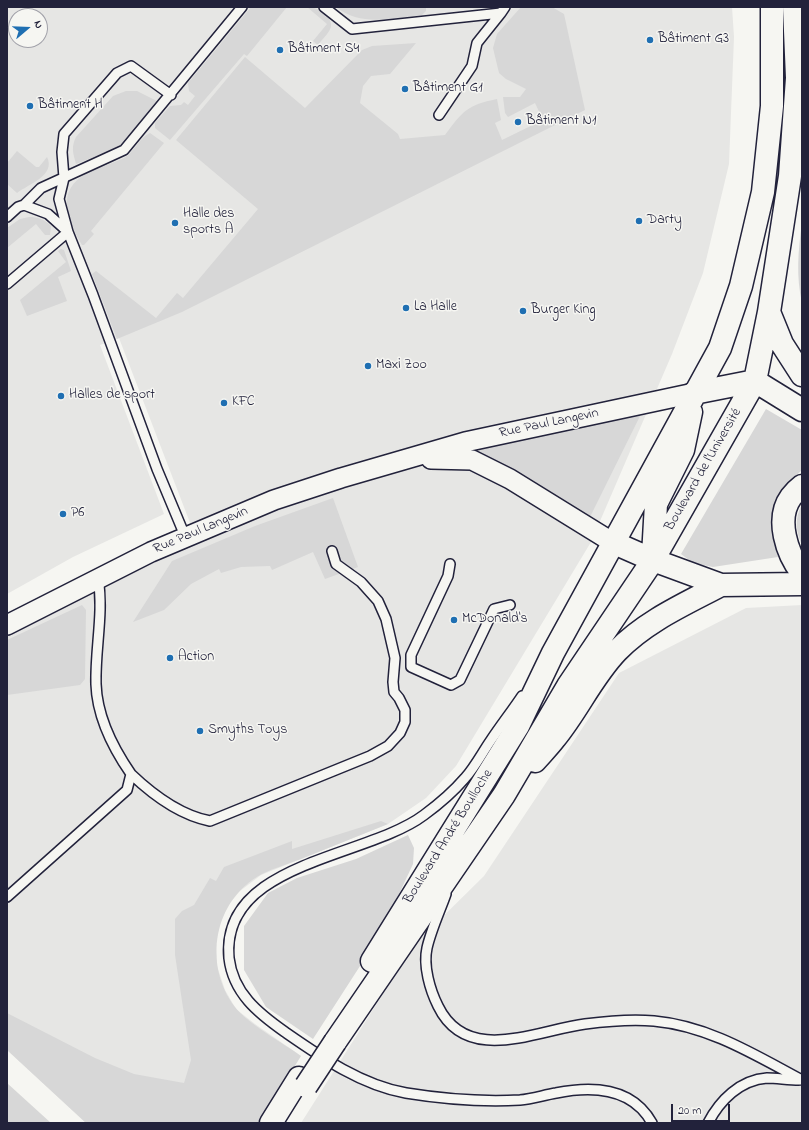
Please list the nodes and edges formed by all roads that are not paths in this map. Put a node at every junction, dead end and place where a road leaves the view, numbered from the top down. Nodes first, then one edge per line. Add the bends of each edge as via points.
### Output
1 (242, 7) edge
2 (324, 7) edge
3 (772, 7) edge
4 (794, 7) edge
5 (503, 10) edge
6 (171, 95) junction
7 (439, 115) dead end
8 (64, 178) junction
9 (24, 205) junction
10 (7, 217) edge
11 (68, 232) junction
12 (7, 284) edge
13 (770, 312) junction
14 (802, 375) edge
15 (755, 380) junction
16 (694, 393) junction
17 (802, 410) edge
18 (405, 460) junction
19 (802, 486) edge
20 (185, 536) junction
21 (612, 542) junction
22 (332, 551) dead end
23 (653, 560) junction
24 (450, 564) dead end
25 (802, 573) edge
26 (98, 578) junction
27 (802, 584) edge
28 (721, 585) junction
29 (510, 605) dead end
30 (7, 624) edge
31 (553, 653) junction
32 (131, 774) junction
33 (504, 795) junction
34 (459, 859) junction
35 (7, 897) edge
36 (331, 1038) junction
37 (802, 1080) edge
38 (303, 1082) junction
39 (271, 1123) edge
40 (284, 1123) edge
41 (652, 1123) edge
42 (708, 1123) edge

1 - 6 lane
2 - 5 lane via 352,29
3 - 16 main road via 772,106 756,225 741,286 720,348
4 - 13 main road, Boulevard de l'Université via 797,78 795,127
5 - 7 lane via 477,43 472,66
6 - 8 lane via 124,150
6 - 8 lane via 130,66 117,73 64,134
8 - 9 lane via 41,188
8 - 11 lane via 59,199
9 - 10 lane
9 - 11 lane via 48,214
11 - 12 lane
11 - 20 lane via 157,469
13 - 14 main road, Boulevard de l'Université via 782,344
13 - 15 main road, Boulevard de l'Université
15 - 16 main road, Boulevard de l'Université
15 - 17 main road
15 - 23 main road, Boulevard de l'Université
16 - 18 street, Rue Paul Langevin via 465,442
16 - 21 main road
16 - 23 main road via 683,450 656,504
18 - 20 street, Rue Paul Langevin via 274,500
18 - 21 street, Rue Paul Langevin via 472,460 510,479
19 - 25 main road via 790,497 783,517 786,543
20 - 26 street, Rue Paul Langevin
21 - 23 main road
21 - 31 main road, Boulevard André Boulloche
22 - 32 lane via 336,564 361,582 378,601 386,619 395,658 394,692 405,710 405,722 400,733 388,746 370,756 210,821 196,818 175,808 146,789
23 - 28 main road
23 - 33 main road, Boulevard André Boulloche via 568,686
24 - 29 lane via 448,576 411,655 411,667 451,685 460,680 494,609
26 - 30 street, Rue Paul Langevin
26 - 32 lane via 101,594 96,685 100,710 108,733
27 - 28 main road
28 - 33 main road via 644,628 618,651 589,686 556,738
31 - 36 main road, Boulevard André Boulloche via 518,726
31 - 41 lane via 467,776 441,801 396,832 277,877 255,893 239,913 233,926 229,953 230,967 241,993 264,1017 336,1065 372,1083 404,1092 501,1100 523,1100 581,1089 606,1090 620,1093 633,1101
32 - 35 lane via 127,790
33 - 34 main road, Boulevard André Boulloche
34 - 36 main road, Boulevard André Boulloche
34 - 37 lane via 426,949 427,974 433,997 443,1017 454,1029 473,1037 495,1041 523,1038 584,1024 634,1020 656,1022 704,1032
36 - 38 main road, Boulevard André Boulloche
37 - 42 lane via 767,1078 738,1088 723,1099
38 - 39 main road, Boulevard André Boulloche
38 - 40 main road, Boulevard André Boulloche

